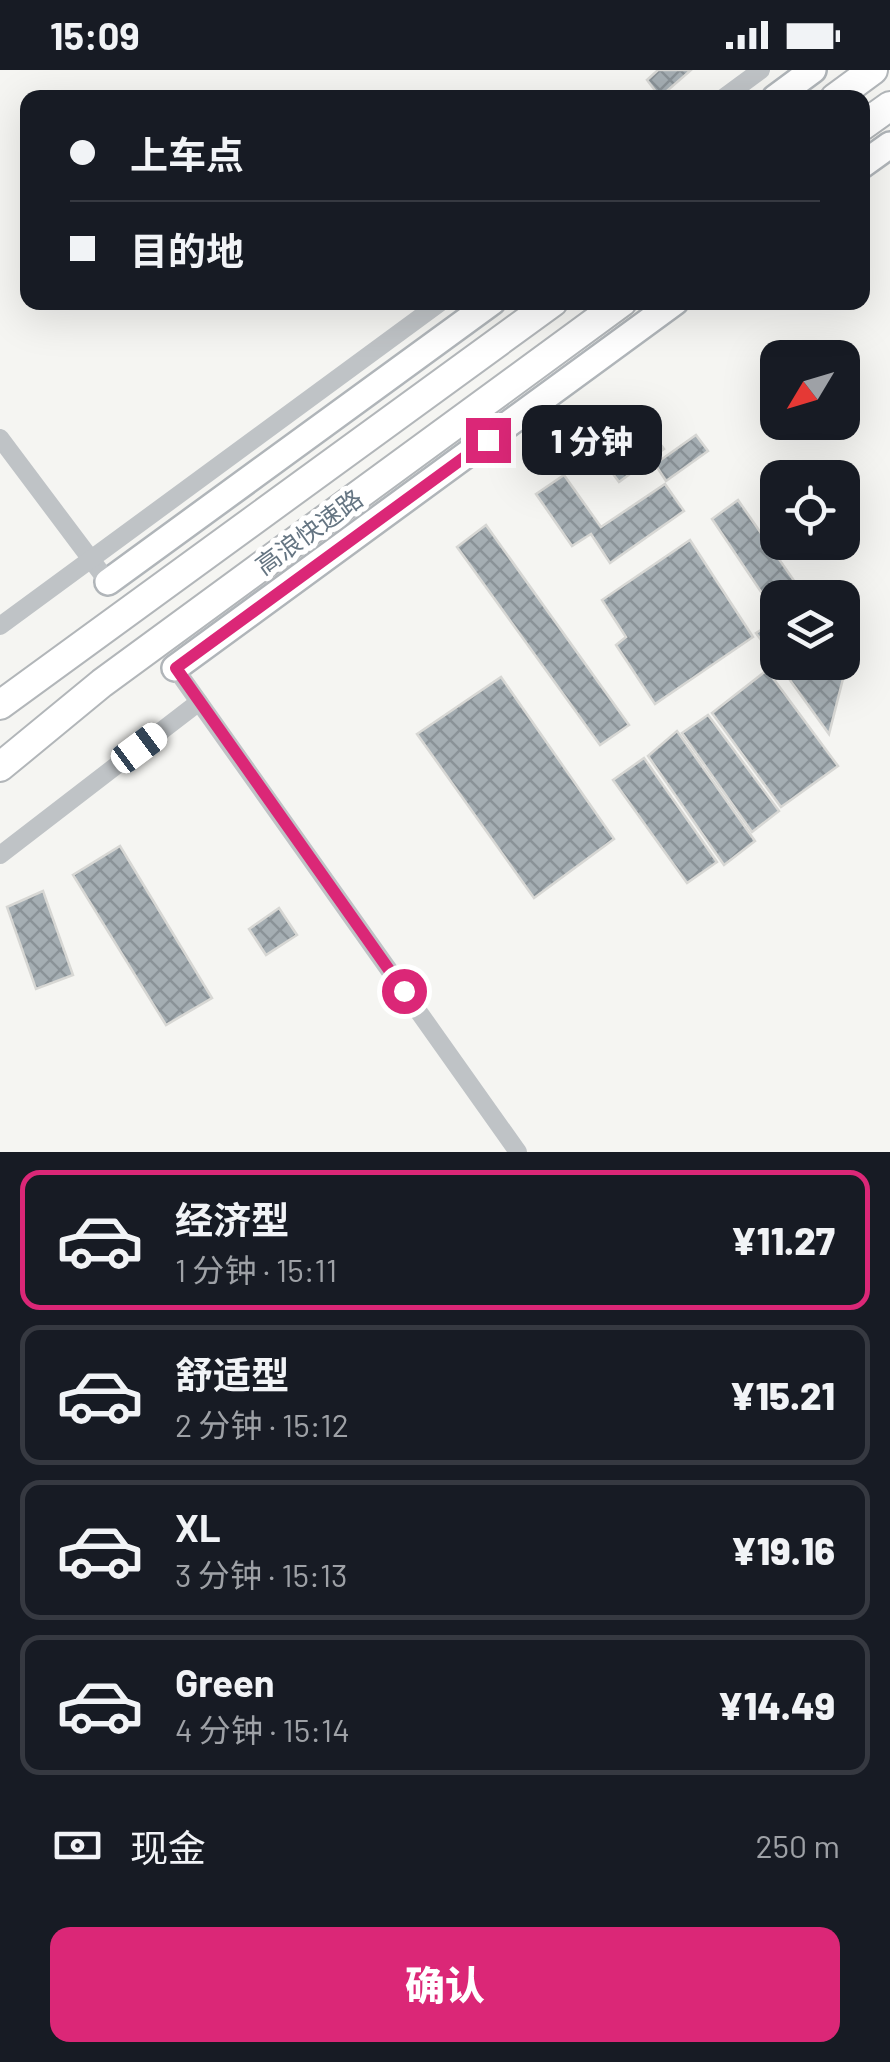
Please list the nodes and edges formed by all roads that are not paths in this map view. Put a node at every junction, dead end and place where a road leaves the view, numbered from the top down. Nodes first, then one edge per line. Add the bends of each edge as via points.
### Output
1 (761, 70) edge
2 (813, 70) edge
3 (873, 70) edge
4 (735, 90) edge
5 (786, 90) edge
6 (846, 90) edge
7 (429, 310) edge
8 (481, 310) edge
9 (542, 310) edge
10 (611, 310) edge
11 (664, 310) edge
12 (0, 438) edge
13 (89, 557) junction
14 (108, 582) joint
15 (0, 626) edge
16 (176, 668) joint
17 (199, 702) junction
18 (0, 705) edge
19 (0, 767) edge
20 (0, 855) edge
21 (518, 1152) edge

1 - 4 street
2 - 5 main road
3 - 6 highway
7 - 13 street
8 - 14 main road
9 - 18 highway, 高浪快速路
10 - 19 highway, 高浪快速路 via 102,684
11 - 16 main road
12 - 13 street
13 - 14 street
13 - 15 street
16 - 17 street
17 - 20 street
17 - 21 street

